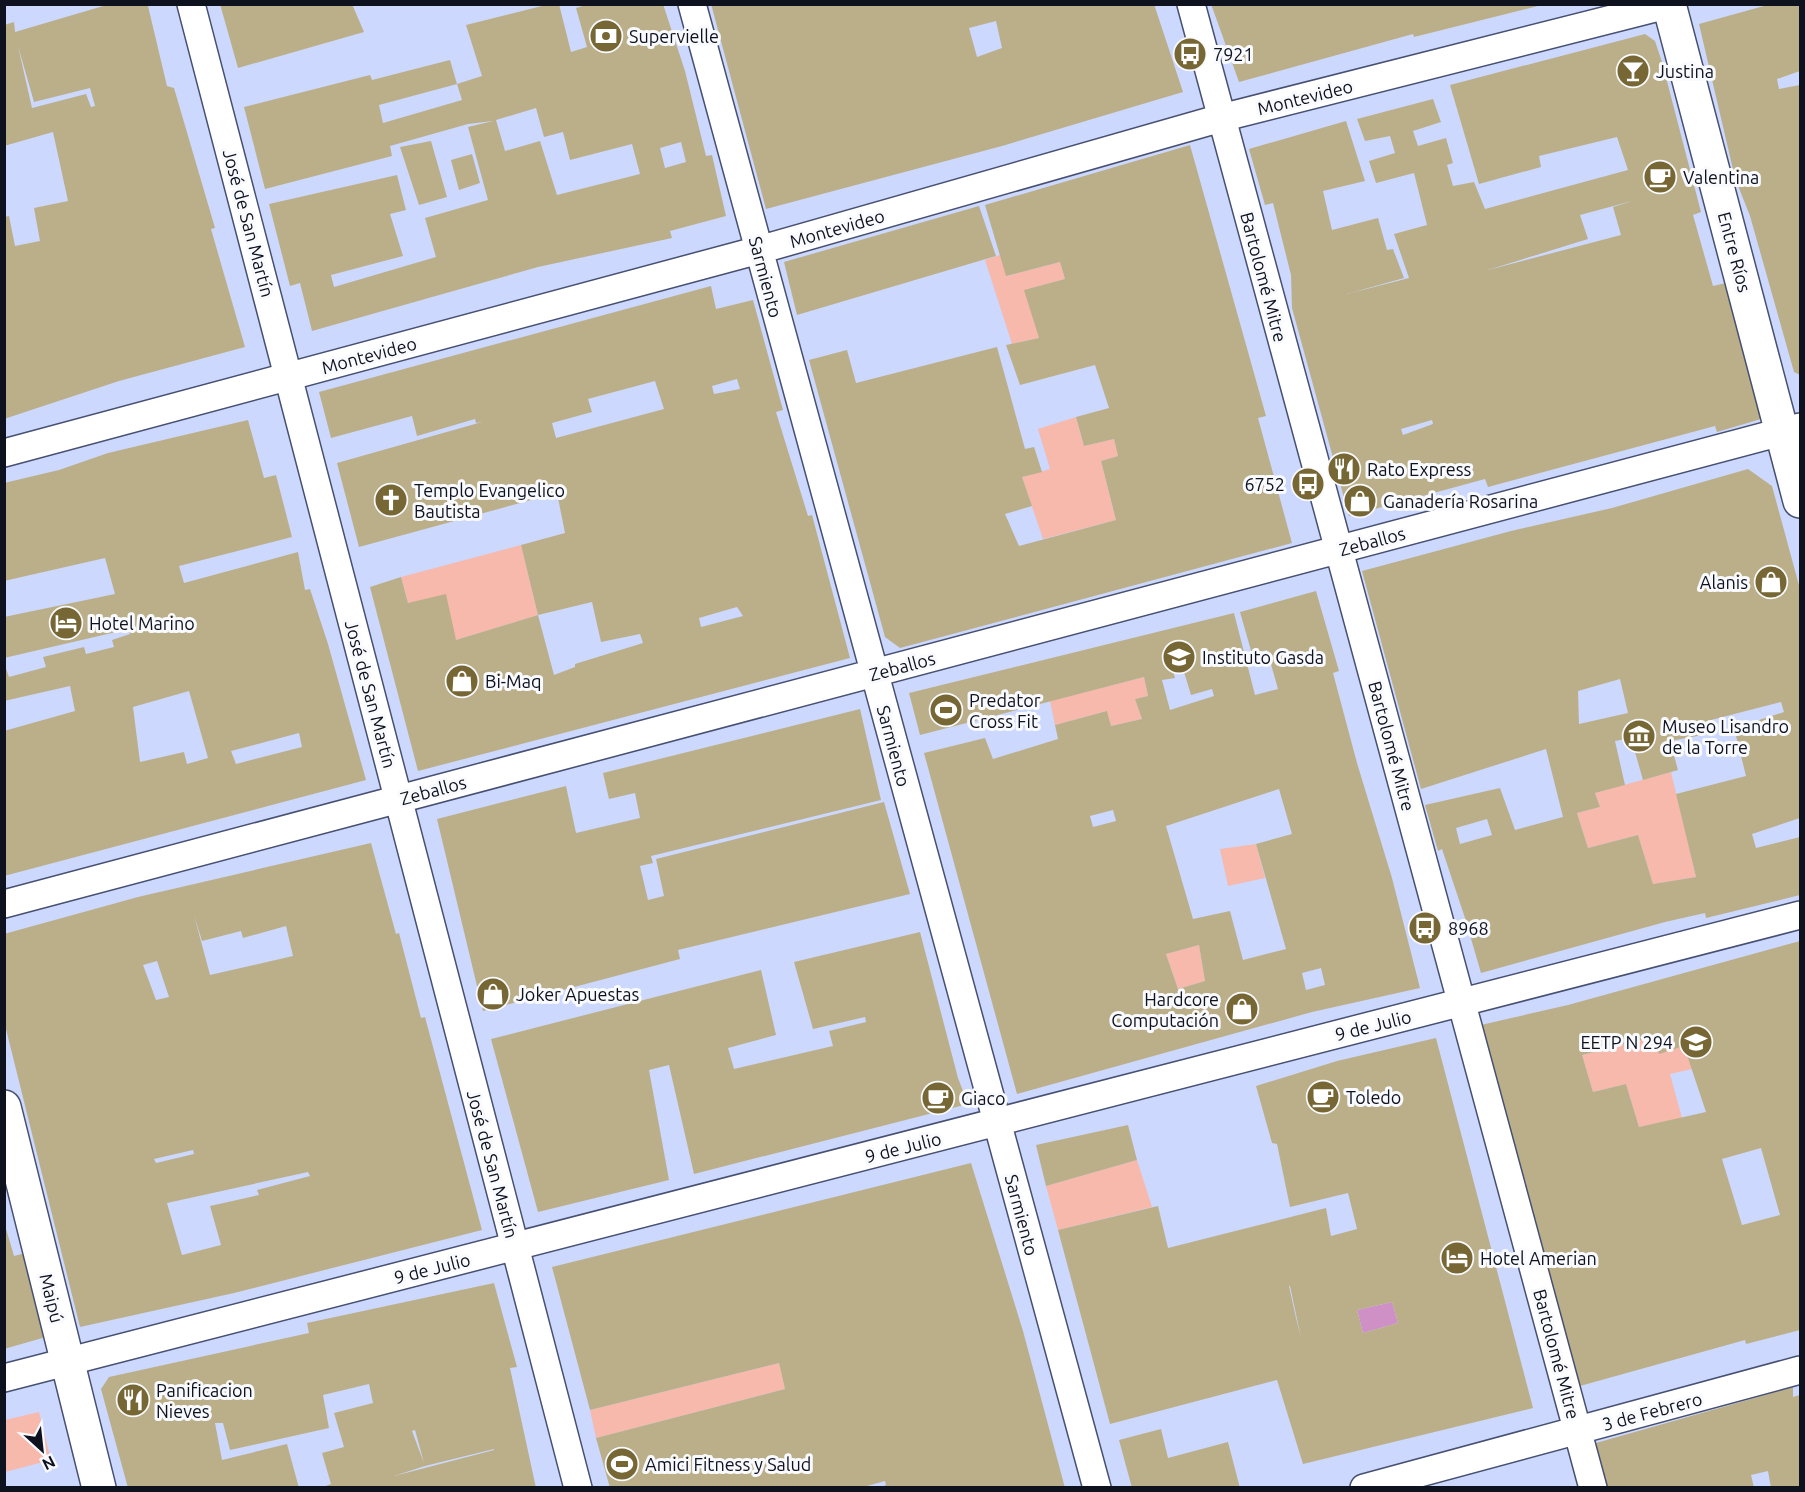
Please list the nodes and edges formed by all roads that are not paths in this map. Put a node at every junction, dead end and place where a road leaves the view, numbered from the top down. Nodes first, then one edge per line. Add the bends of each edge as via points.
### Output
1 (191, 4) edge
2 (692, 4) edge
3 (1191, 4) edge
4 (1669, 5) edge
5 (1221, 118) junction
6 (759, 250) junction
7 (289, 377) junction
8 (1791, 430) edge
9 (4, 453) edge
10 (1800, 501) edge
11 (1338, 550) junction
12 (874, 673) junction
13 (398, 799) junction
14 (4, 904) edge
15 (1800, 915) edge
16 (1461, 1003) junction
17 (4, 1107) edge
18 (997, 1122) junction
19 (515, 1246) junction
20 (67, 1362) junction
21 (1800, 1370) edge
22 (4, 1378) edge
23 (1578, 1431) junction
24 (99, 1488) edge
25 (578, 1488) edge
26 (1097, 1488) edge
27 (1364, 1488) edge
28 (1593, 1488) edge

1 - 7 street, José de San Martín
2 - 6 street, Sarmiento
3 - 5 street, Bartolomé Mitre
4 - 5 street, Montevideo
4 - 8 main road, Entre Ríos
5 - 6 street, Montevideo
5 - 11 street, Bartolomé Mitre
6 - 7 street, Montevideo
6 - 12 street, Sarmiento
7 - 9 street, Montevideo
7 - 13 street, José de San Martín
8 - 10 main road, Entre Ríos
8 - 11 street, Zeballos
11 - 12 street, Zeballos
11 - 16 street, Bartolomé Mitre
12 - 13 street, Zeballos
12 - 18 street, Sarmiento
13 - 14 street, Zeballos
13 - 19 street, José de San Martín
15 - 16 street, 9 de Julio
16 - 18 street, 9 de Julio
16 - 23 street, Bartolomé Mitre
17 - 20 main road, Maipú
18 - 19 street, 9 de Julio
18 - 26 street, Sarmiento
19 - 20 street, 9 de Julio
19 - 25 street, José de San Martín
20 - 22 street, 9 de Julio
20 - 24 main road, Maipú
21 - 23 street, 3 de Febrero
23 - 27 street, 3 de Febrero
23 - 28 street, Bartolomé Mitre

